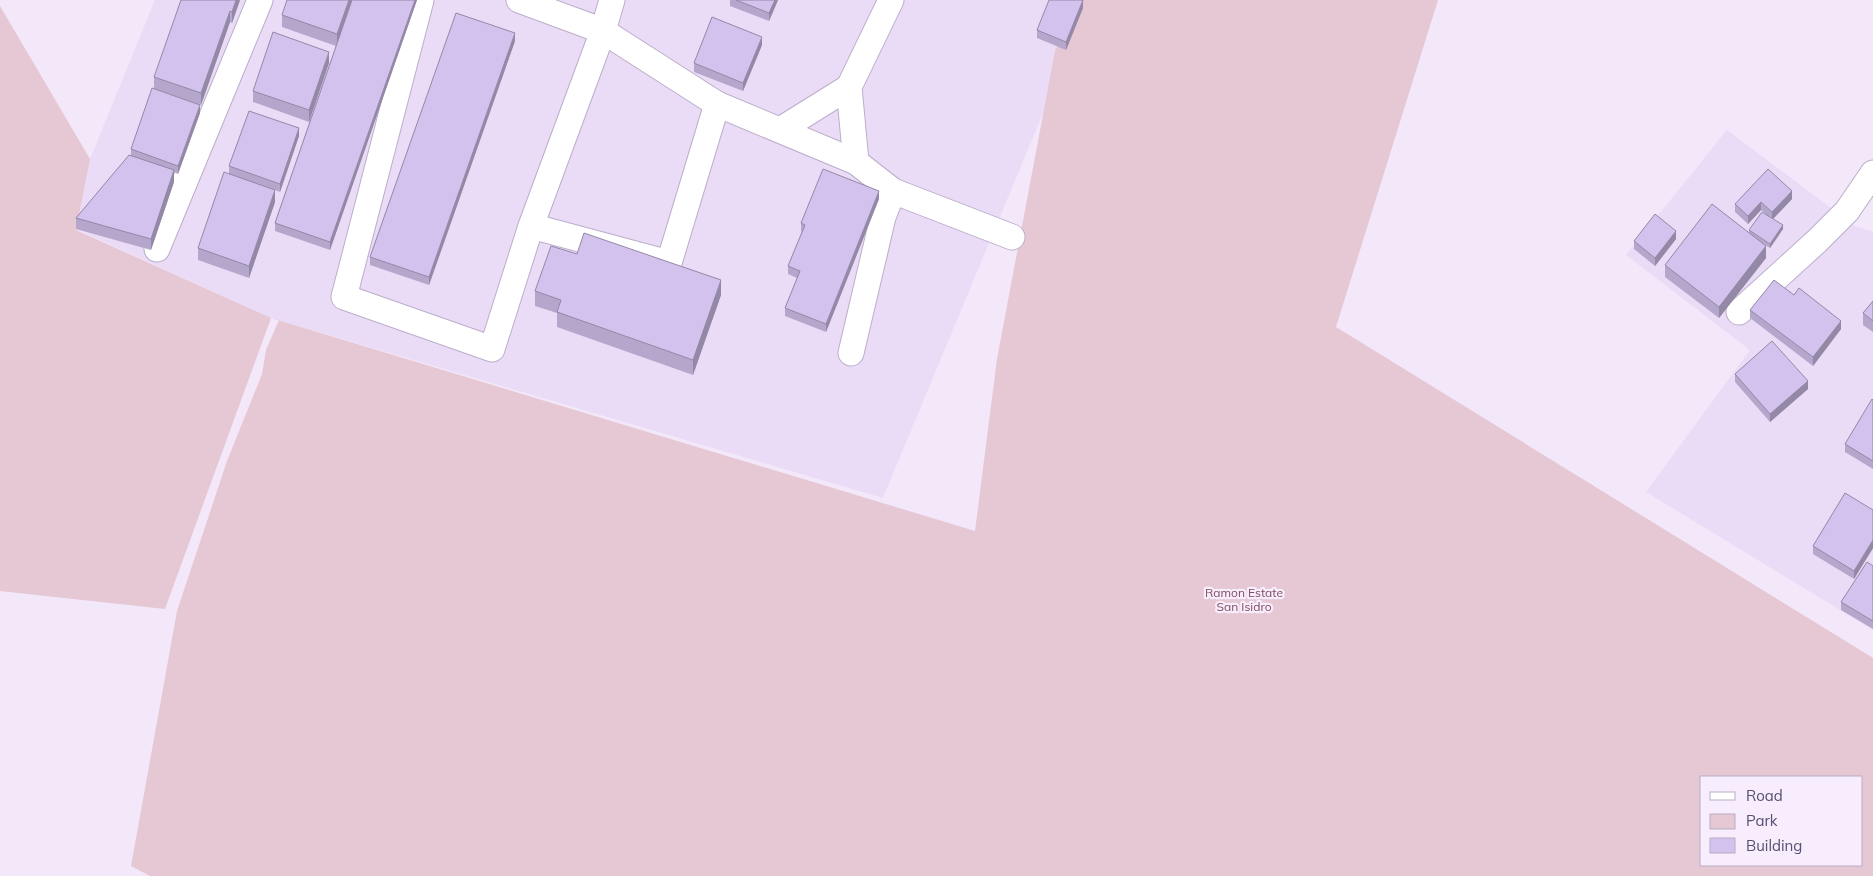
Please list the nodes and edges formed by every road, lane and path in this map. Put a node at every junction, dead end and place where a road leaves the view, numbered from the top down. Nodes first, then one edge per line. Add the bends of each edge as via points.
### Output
1 (260, 0) edge
2 (421, 0) edge
3 (518, 0) edge
4 (612, 0) edge
5 (891, 0) edge
6 (603, 31) junction
7 (849, 87) junction
8 (717, 104) junction
9 (780, 130) junction
10 (856, 162) junction
11 (1873, 174) edge
12 (893, 191) junction
13 (531, 226) junction
14 (1012, 237) dead end
15 (157, 249) dead end
16 (1739, 312) dead end
17 (851, 353) dead end

1 - 15 street
2 - 13 street via 344,298 492,350
3 - 6 street
4 - 6 street
5 - 7 street
6 - 8 street
6 - 13 street
7 - 9 street
7 - 10 street
8 - 9 street
8 - 13 street via 669,263
9 - 10 street
10 - 12 street
11 - 16 street via 1847,211
12 - 14 street
12 - 17 street via 882,217

